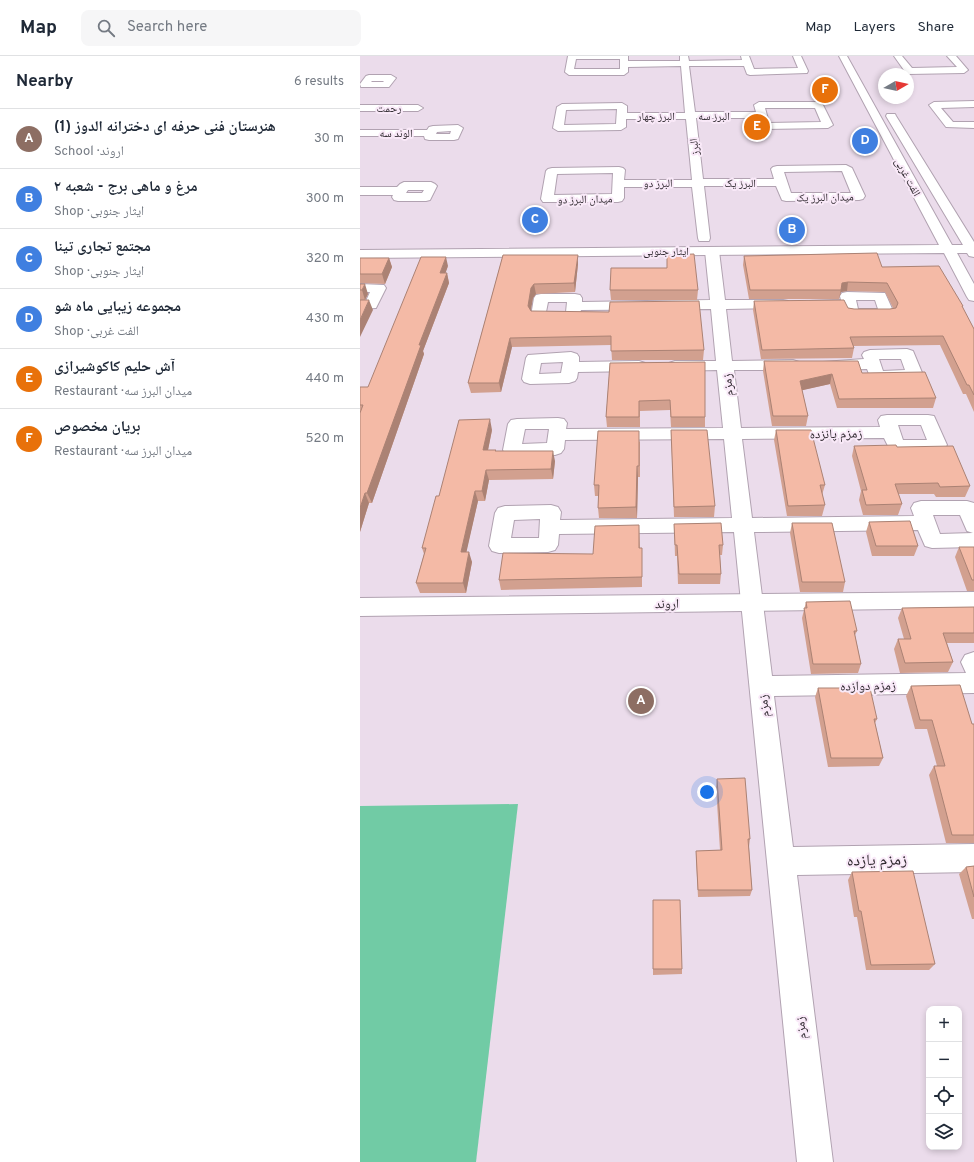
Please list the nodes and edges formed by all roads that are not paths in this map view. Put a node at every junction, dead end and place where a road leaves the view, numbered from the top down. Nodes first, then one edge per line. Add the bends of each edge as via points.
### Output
1 (797, 56) edge
2 (843, 56) edge
3 (898, 56) edge
4 (954, 59) edge
5 (685, 60) edge
6 (746, 60) edge
7 (968, 62) dead end
8 (624, 64) junction
9 (974, 104) edge
10 (360, 108) edge
11 (418, 108) dead end
12 (887, 109) dead end
13 (762, 115) junction
14 (621, 116) junction
15 (691, 116) junction
16 (974, 125) edge
17 (360, 133) edge
18 (431, 133) dead end
19 (782, 182) junction
20 (698, 183) junction
21 (619, 184) junction
22 (401, 191) dead end
23 (360, 192) edge
24 (925, 236) dead end
25 (941, 236) junction
26 (969, 236) edge
27 (688, 238) dead end
28 (712, 242) junction
29 (948, 248) junction
30 (973, 250) edge
31 (360, 254) edge
32 (360, 288) edge
33 (974, 297) edge
34 (849, 304) dead end
35 (360, 305) edge
36 (718, 305) junction
37 (574, 306) dead end
38 (873, 364) dead end
39 (725, 366) junction
40 (570, 367) dead end
41 (891, 432) dead end
42 (732, 434) junction
43 (557, 435) dead end
44 (926, 523) junction
45 (743, 525) junction
46 (974, 526) edge
47 (550, 527) dead end
48 (974, 540) edge
49 (974, 600) edge
50 (751, 602) junction
51 (360, 607) edge
52 (974, 662) edge
53 (974, 666) edge
54 (974, 684) edge
55 (761, 686) junction
56 (974, 858) edge
57 (781, 861) junction
58 (815, 1162) edge

1 - 6 street via 804,71 750,72
2 - 25 street, الفت غربی
3 - 4 street via 909,71 964,70
4 - 7 street
5 - 6 street
5 - 8 street
5 - 15 street, البرز
8 - 8 street via 624,56 572,57 569,72 624,72
9 - 16 street via 934,104 950,125
10 - 11 street, رحمت
12 - 26 street, الفت غربی
13 - 13 street via 765,126 828,125 818,104 759,105
13 - 15 street, البرز سه
14 - 14 street via 622,106 562,107 558,128 621,127
14 - 15 street, البرز چهار
15 - 20 street, البرز
17 - 18 street, الوند سه
19 - 19 street, میدان البرز یک via 786,197 859,196 846,168 777,169
19 - 20 street, البرز یک
20 - 21 street, البرز دو
20 - 28 street, البرز
21 - 21 street, میدان البرز دو via 619,170 552,171 547,199 618,198
22 - 23 street
24 - 25 street
25 - 26 street
25 - 29 street, الفت غربی
26 - 30 street, الفت غربی
27 - 28 street, ایثار جنوبی
28 - 29 street, ایثار جنوبی
28 - 31 street, ایثار جنوبی
28 - 36 street, زمزم
29 - 30 street, ایثار جنوبی
29 - 33 street, الفت غربی
32 - 35 street via 379,288 371,305
34 - 36 street
36 - 37 street
36 - 39 street, زمزم
38 - 39 street
39 - 40 street
39 - 42 street, زمزم
41 - 42 street, زمزم پانزده
42 - 43 street, زمزم پانزده
42 - 45 street, زمزم
44 - 45 street
44 - 46 street via 921,508 967,508
44 - 48 street via 932,541
45 - 47 street
45 - 50 street, زمزم
49 - 50 street, اروند
50 - 51 street, اروند
50 - 55 street, زمزم
52 - 53 street
54 - 55 street, زمزم دوازده
55 - 57 street, زمزم
56 - 57 street, زمزم یازده
57 - 58 street, زمزم

